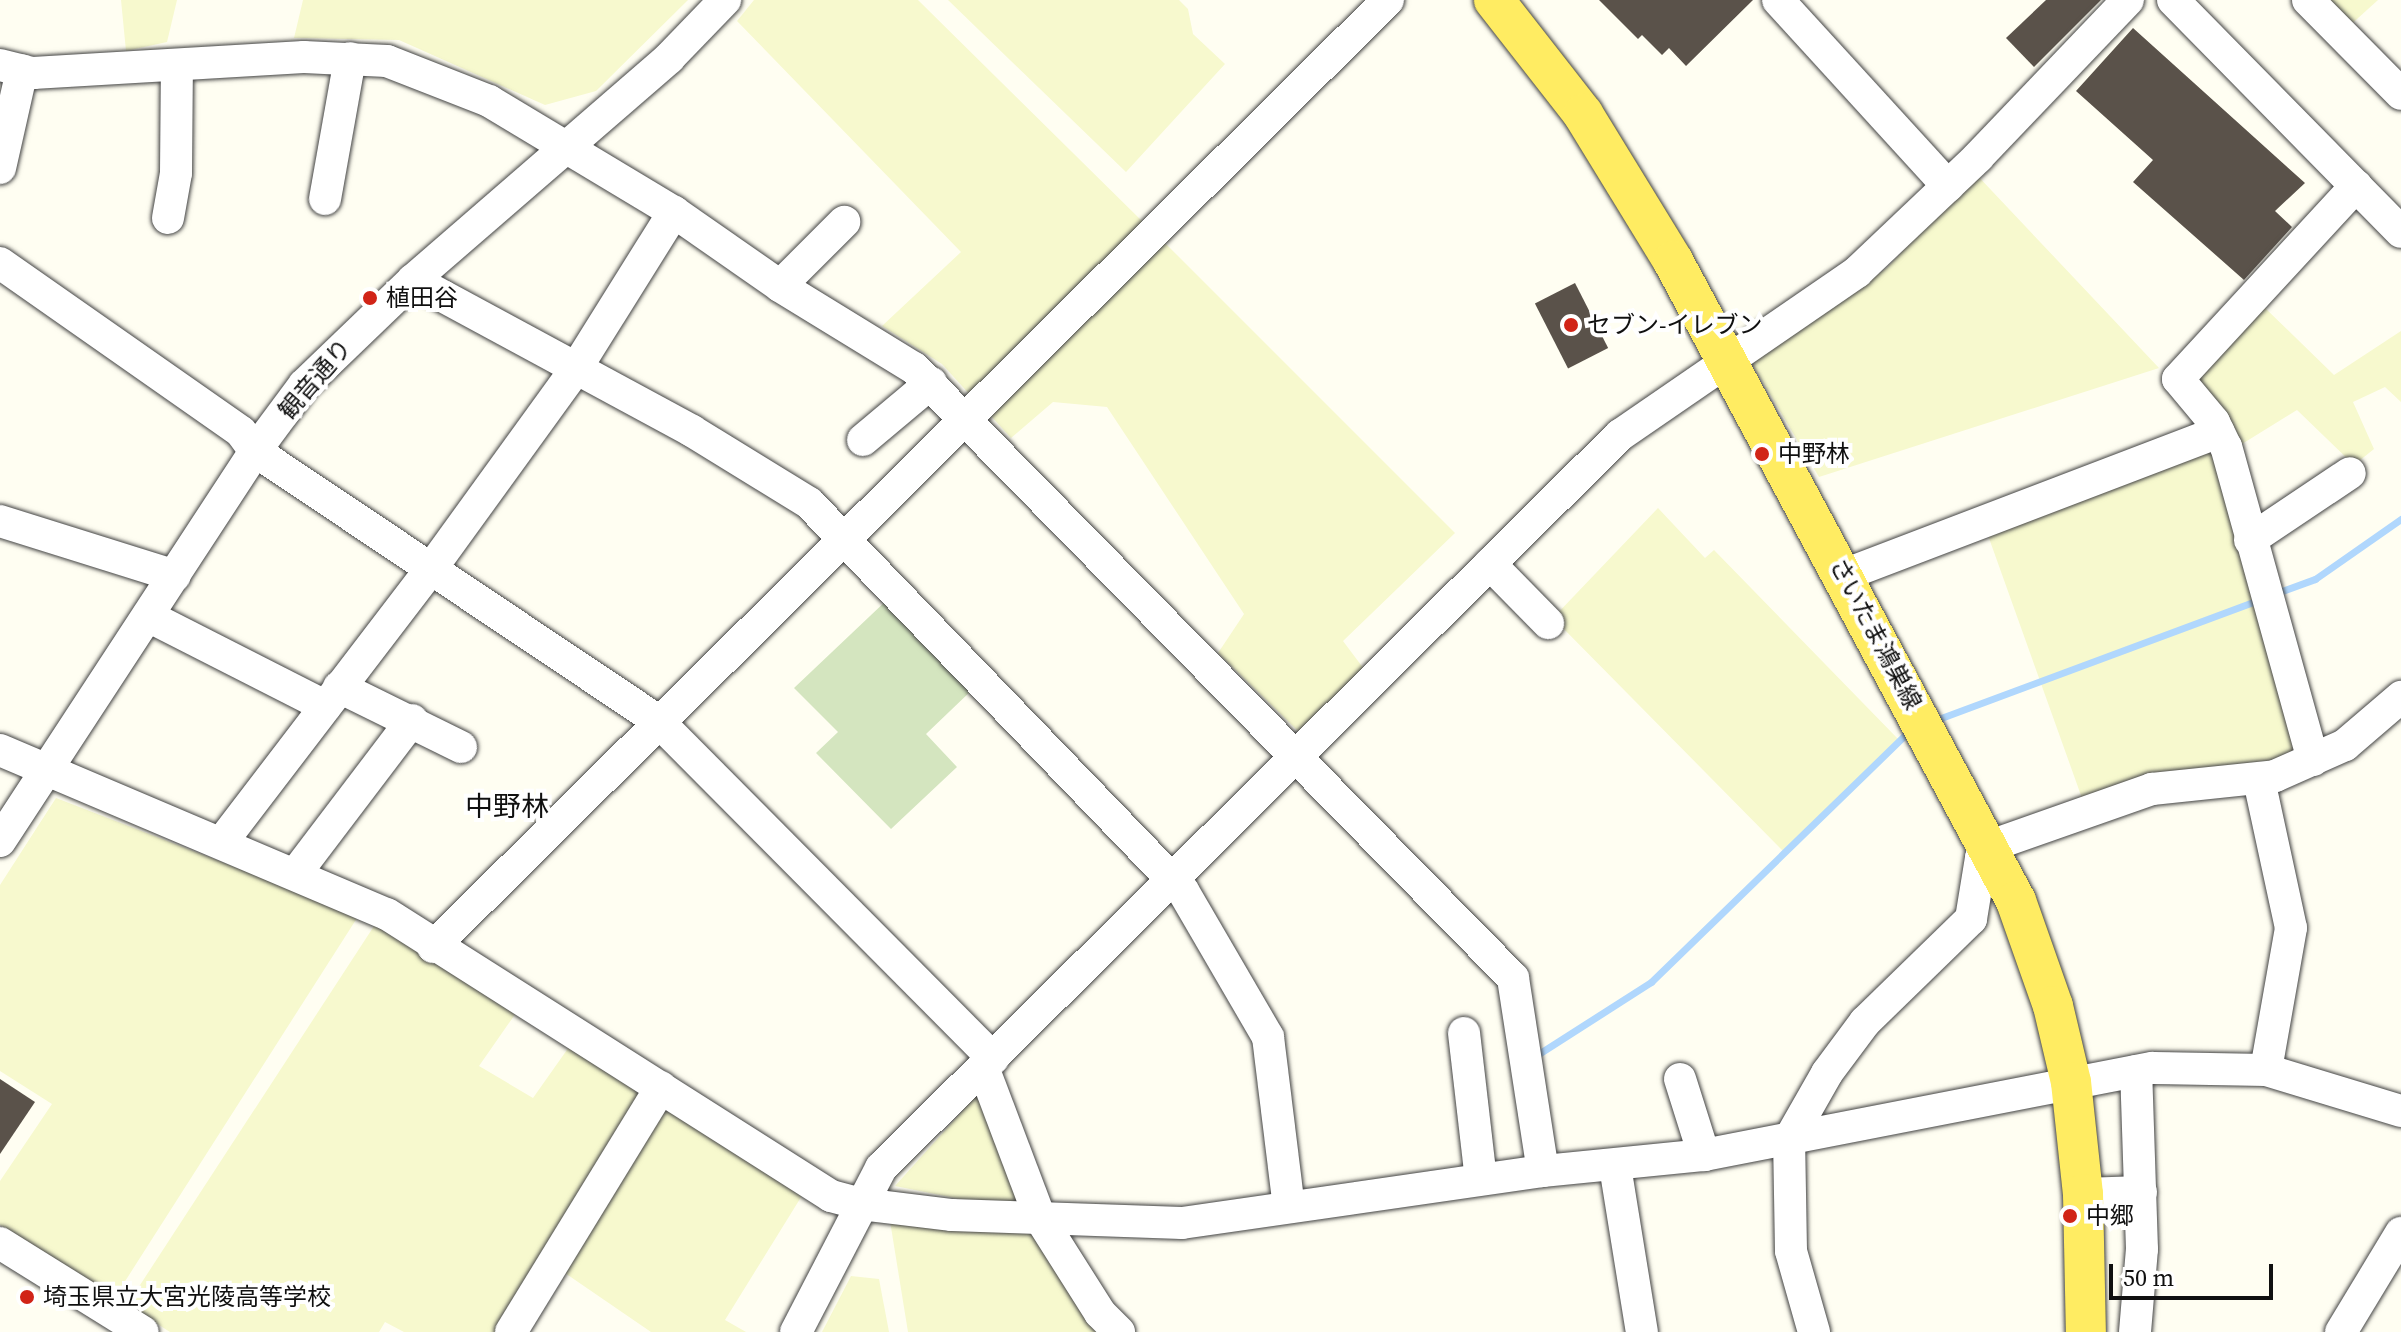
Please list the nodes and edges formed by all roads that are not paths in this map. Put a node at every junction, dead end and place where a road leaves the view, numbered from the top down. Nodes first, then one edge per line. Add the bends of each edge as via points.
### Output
1 (725, 0) edge
2 (1388, 0) edge
3 (1494, 0) edge
4 (1778, 0) edge
5 (2128, 0) edge
6 (2173, 0) edge
7 (2308, 0) edge
8 (350, 58) junction
9 (177, 65) junction
10 (11, 68) edge
11 (2401, 94) edge
12 (564, 146) junction
13 (0, 168) edge
14 (1948, 186) junction
15 (2356, 186) junction
16 (325, 199) dead end
17 (674, 212) junction
18 (168, 218) dead end
19 (844, 222) dead end
20 (2399, 226) edge
21 (0, 263) edge
22 (413, 280) junction
23 (780, 286) junction
24 (1730, 363) junction
25 (577, 367) junction
26 (931, 383) junction
27 (966, 416) junction
28 (2219, 432) junction
29 (863, 440) dead end
30 (255, 451) junction
31 (2350, 473) dead end
32 (0, 521) edge
33 (2250, 540) junction
34 (841, 541) junction
35 (1490, 564) junction
36 (431, 569) junction
37 (1844, 575) junction
38 (175, 576) junction
39 (148, 616) junction
40 (1548, 623) dead end
41 (332, 697) junction
42 (2401, 697) edge
43 (412, 720) junction
44 (657, 720) junction
45 (461, 747) dead end
46 (0, 750) edge
47 (1297, 756) junction
48 (2313, 760) junction
49 (46, 770) junction
50 (2259, 780) junction
51 (0, 841) edge
52 (222, 842) junction
53 (1990, 846) junction
54 (296, 873) junction
55 (1172, 880) junction
56 (433, 947) junction
57 (1464, 1033) dead end
58 (988, 1062) junction
59 (2266, 1070) junction
60 (2136, 1071) junction
61 (1680, 1079) dead end
62 (2071, 1082) junction
63 (661, 1087) junction
64 (2401, 1111) edge
65 (1789, 1140) junction
66 (1704, 1155) junction
67 (1615, 1166) junction
68 (1543, 1171) junction
69 (1481, 1179) junction
70 (2141, 1192) junction
71 (2083, 1194) junction
72 (861, 1204) junction
73 (1289, 1207) junction
74 (1040, 1218) junction
75 (2401, 1233) edge
76 (0, 1243) edge
77 (143, 1332) edge
78 (511, 1332) edge
79 (796, 1332) edge
80 (1119, 1332) edge
81 (1642, 1332) edge
82 (1814, 1332) edge
83 (2086, 1332) edge
84 (2135, 1332) edge
85 (2341, 1332) edge

1 - 12 street, 観音通り via 669,58
2 - 27 street
3 - 24 main road, さいたま鴻巣線 via 1583,114
4 - 14 street
5 - 14 street
6 - 15 street
7 - 11 street
8 - 9 street
8 - 12 street via 387,61 438,78
8 - 16 street
9 - 10 street via 122,71
9 - 18 street via 176,173
10 - 13 street
12 - 17 street
12 - 22 street, 観音通り
14 - 24 street via 1857,272
15 - 20 street
15 - 28 street via 2178,379
17 - 23 street
17 - 25 street
19 - 23 street
21 - 30 street via 241,432
22 - 25 street
22 - 30 street, 観音通り via 304,385
23 - 26 street
24 - 35 street via 1620,435
24 - 37 main road, さいたま鴻巣線
25 - 34 street via 809,503
25 - 36 street
26 - 27 street
26 - 29 street
27 - 34 street
27 - 47 street
28 - 33 street
28 - 37 street
30 - 36 street
30 - 38 street, 観音通り
31 - 33 street
32 - 38 street
33 - 48 street
34 - 44 street
34 - 55 street
35 - 40 street
35 - 47 street
36 - 41 street
36 - 44 street
37 - 53 main road, さいたま鴻巣線
38 - 39 street, 観音通り
39 - 41 street
39 - 49 street, 観音通り
41 - 43 street
41 - 52 street
42 - 48 street via 2345,745
43 - 45 street
43 - 54 street
44 - 56 street
44 - 58 street
46 - 49 street
47 - 55 street
47 - 68 street via 1513,978
48 - 50 street
49 - 51 street, 観音通り
49 - 52 street
50 - 53 street via 2152,789
50 - 59 street via 2291,928
52 - 54 street
53 - 62 main road, さいたま鴻巣線 via 2036,953
53 - 65 street via 1981,858 1971,919 1865,1022 1827,1073
54 - 56 street via 387,914
55 - 58 street
55 - 73 street via 1268,1037
56 - 63 street
57 - 69 street
58 - 72 street via 881,1168
58 - 74 street
59 - 60 street
59 - 64 street
60 - 62 street
60 - 70 street
61 - 66 street
62 - 65 street
62 - 71 main road, さいたま鴻巣線
63 - 72 street via 831,1196
63 - 78 street
65 - 66 street
65 - 82 street via 1791,1251
66 - 67 street
67 - 68 street
67 - 81 street
68 - 69 street
69 - 73 street
70 - 71 street
70 - 84 street
71 - 83 main road, さいたま鴻巣線
72 - 74 street
72 - 79 street
73 - 74 street via 1182,1223
74 - 80 street via 1100,1313
75 - 85 street
76 - 77 street

